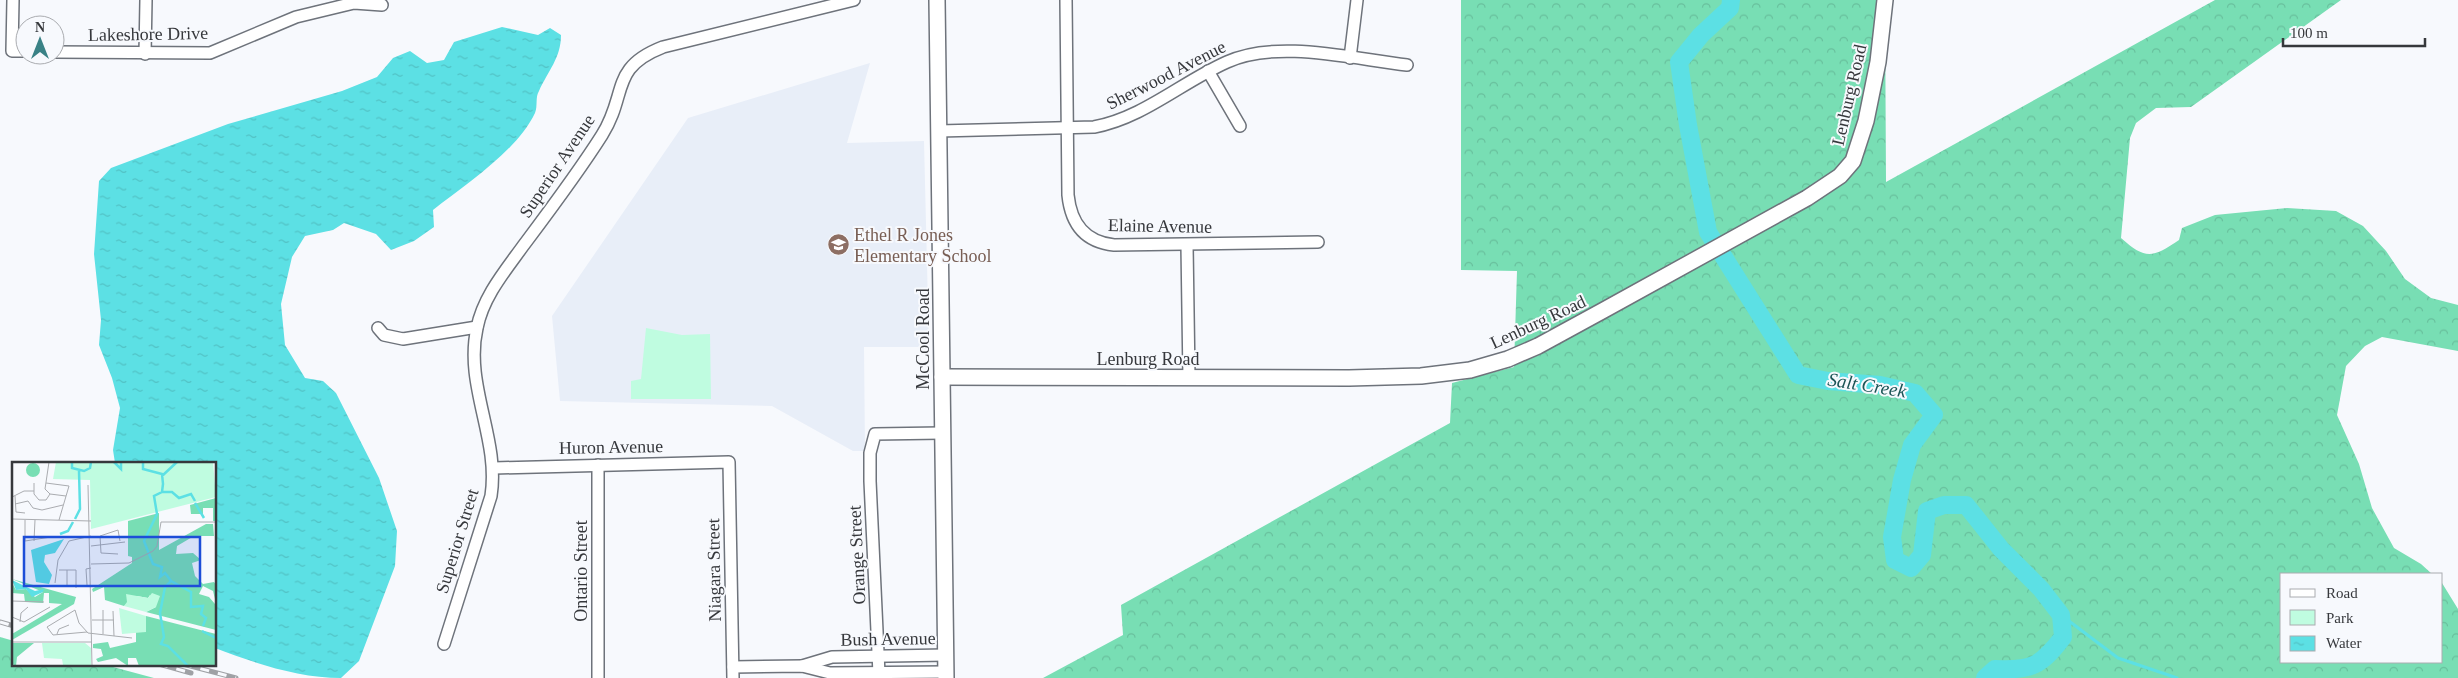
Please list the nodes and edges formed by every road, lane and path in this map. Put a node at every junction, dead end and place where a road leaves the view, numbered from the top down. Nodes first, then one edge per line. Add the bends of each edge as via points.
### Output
1 (13, 0) edge
2 (146, 0) edge
3 (854, 0) edge
4 (937, 0) edge
5 (1066, 0) edge
6 (1357, 0) edge
7 (1885, 0) edge
8 (382, 5) dead end
9 (15, 51) edge
10 (65, 52) edge
11 (145, 54) junction
12 (1350, 58) junction
13 (1407, 65) dead end
14 (1208, 71) junction
15 (1240, 126) dead end
16 (1067, 128) junction
17 (939, 131) junction
18 (1318, 242) dead end
19 (1187, 244) junction
20 (378, 328) dead end
21 (477, 328) junction
22 (942, 377) junction
23 (1189, 378) junction
24 (942, 433) junction
25 (729, 462) joint
26 (598, 465) junction
27 (494, 468) junction
28 (444, 644) dead end
29 (878, 656) junction
30 (946, 656) junction
31 (802, 666) junction
32 (733, 672) edge
33 (879, 674) junction
34 (946, 675) edge
35 (598, 678) edge

1 - 9 street via 12,51
2 - 11 street
3 - 21 street, Superior Avenue via 664,47 636,60 623,79 605,130 493,289
4 - 17 street, McCool Road
5 - 16 street, Elaine Avenue
6 - 12 street
7 - 23 street, Lenburg Road via 1866,121 1852,161 1840,176 1746,232 1538,346 1508,359 1447,374
8 - 11 street, Lakeshore Drive via 354,3 296,17 210,54
10 - 11 street, Lakeshore Drive
12 - 13 street, Sherwood Avenue
12 - 14 street, Sherwood Avenue via 1271,51 1242,56
14 - 15 street
14 - 16 street, Sherwood Avenue via 1122,119 1094,127
16 - 17 street, Sherwood Avenue
16 - 19 street, Elaine Avenue via 1069,207 1078,229 1106,244
17 - 22 street, McCool Road
18 - 19 street, Elaine Avenue
19 - 23 street
20 - 21 street via 384,334 403,338
21 - 27 street, Superior Street via 474,347 476,386
22 - 23 street, Lenburg Road
22 - 24 street, McCool Road
24 - 29 street, Orange Street via 875,434 870,453 870,481
24 - 30 street, McCool Road
25 - 26 street, Huron Avenue
25 - 32 street, Niagara Street
26 - 27 street, Huron Avenue
26 - 35 street, Ontario Street
27 - 28 street, Superior Street via 491,496
29 - 30 street, Bush Avenue
29 - 31 street, Bush Avenue via 832,657
29 - 33 street, Orange Street
30 - 34 street, McCool Road
31 - 32 street, Bush Avenue
31 - 33 street, Bush Avenue via 830,674
33 - 34 street, Bush Avenue

